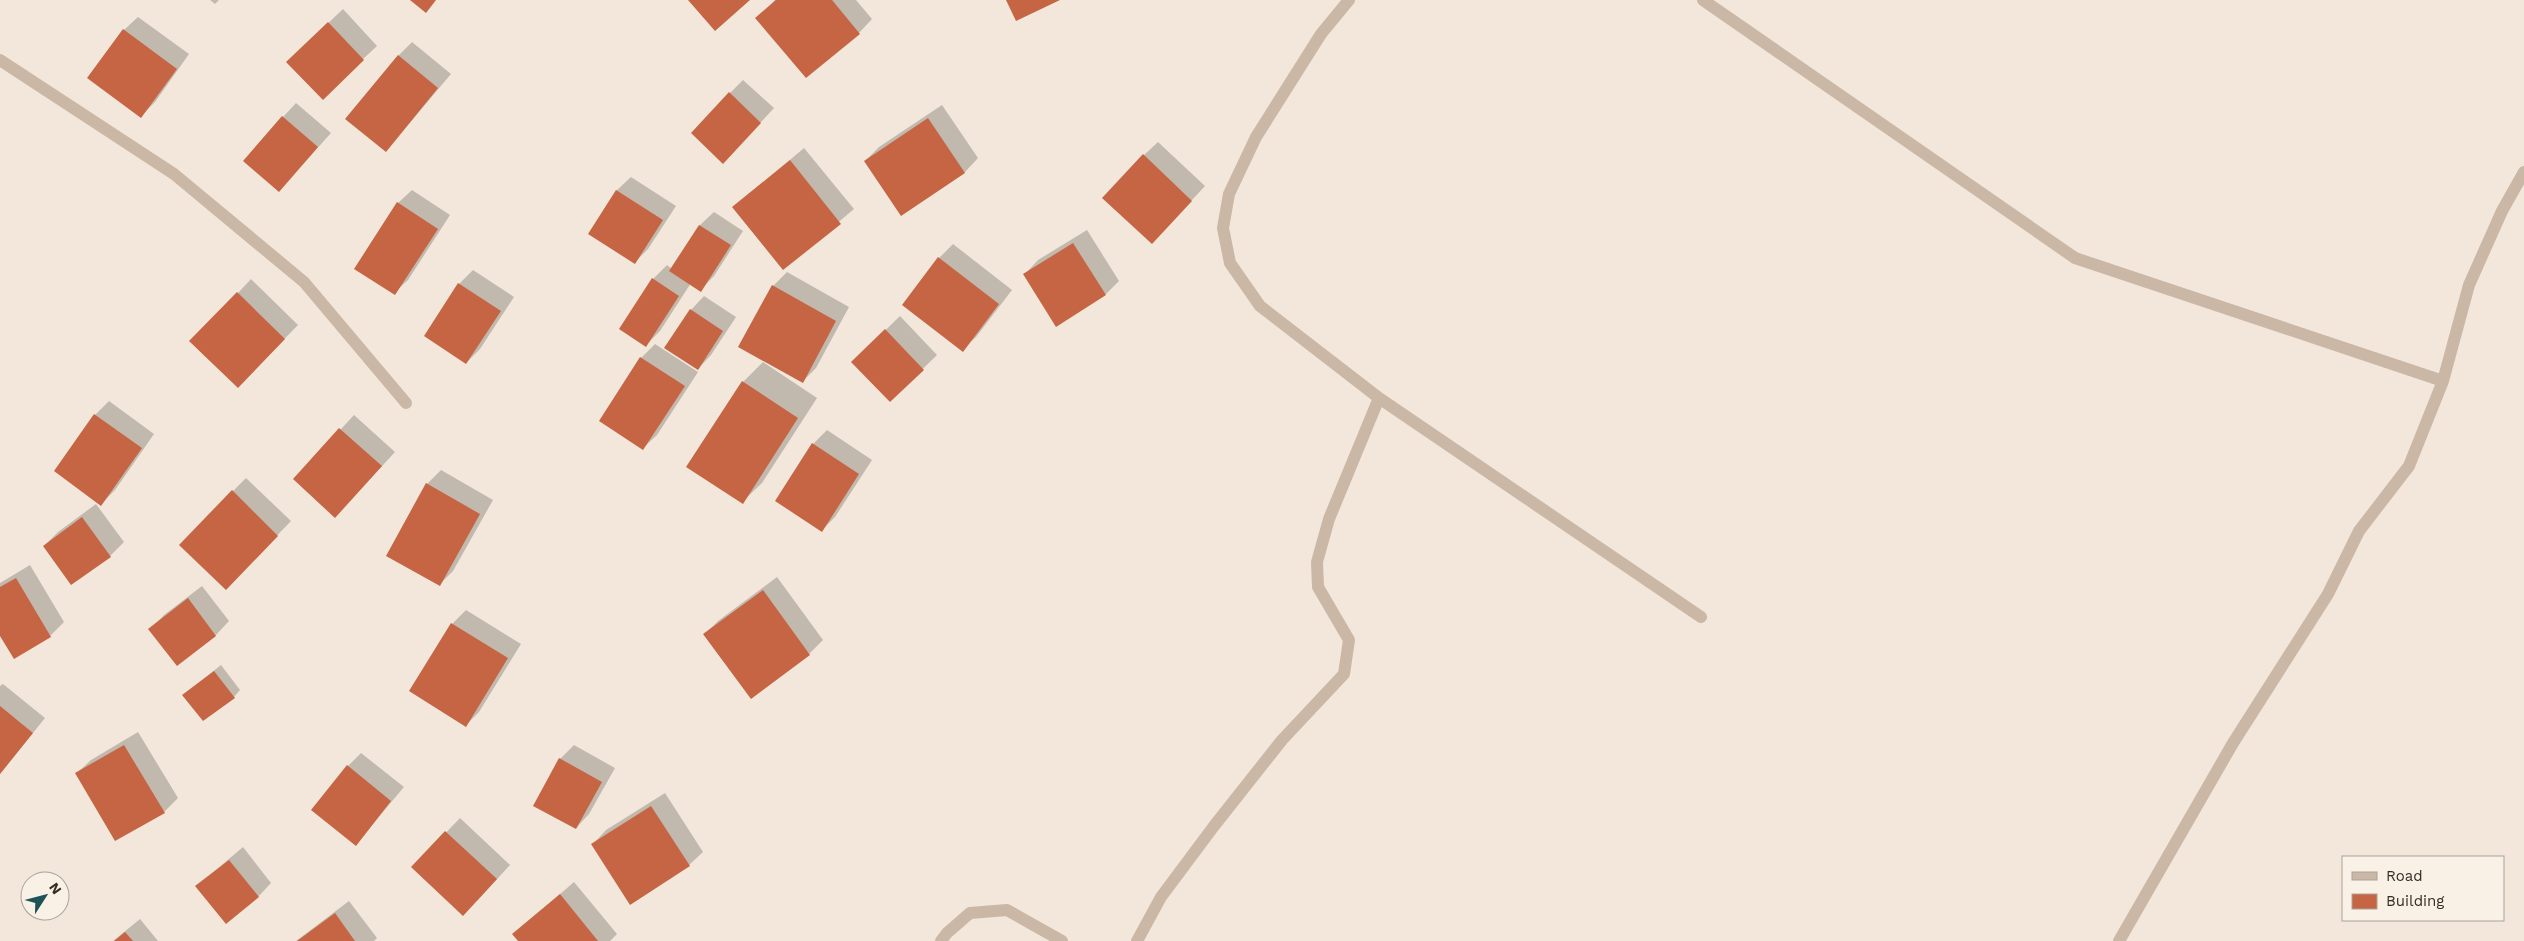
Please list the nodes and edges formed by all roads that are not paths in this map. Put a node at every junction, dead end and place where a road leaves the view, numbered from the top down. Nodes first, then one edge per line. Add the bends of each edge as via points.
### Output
1 (1349, 0) edge
2 (1703, 0) edge
3 (0, 60) edge
4 (2524, 172) edge
5 (2443, 381) junction
6 (1378, 398) junction
7 (406, 403) dead end
8 (1701, 617) dead end
9 (941, 941) edge
10 (1062, 941) edge
11 (1137, 941) edge
12 (2119, 941) edge

1 - 6 street via 1321,34 1256,137 1229,194 1223,228 1230,263 1260,306
2 - 5 street via 2075,258
3 - 7 street via 174,174 304,282
4 - 5 street via 2502,211 2469,285
5 - 12 street via 2409,466 2359,531 2328,594 2228,750
6 - 8 street
6 - 11 street via 1329,519 1317,562 1318,587 1349,640 1344,674 1282,740 1214,826 1161,897
9 - 10 street via 970,913 1006,910

